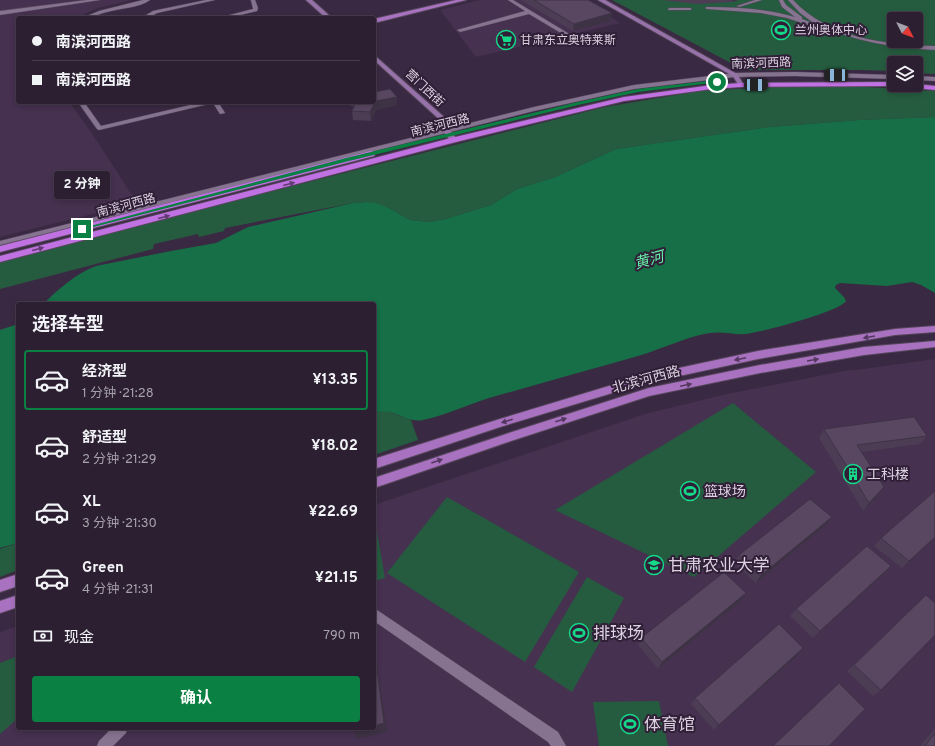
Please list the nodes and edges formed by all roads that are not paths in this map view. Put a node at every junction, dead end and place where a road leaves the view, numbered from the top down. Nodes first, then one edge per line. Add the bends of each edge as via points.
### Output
1 (98, 0) edge
2 (148, 0) edge
3 (213, 0) edge
4 (253, 0) edge
5 (309, 0) edge
6 (463, 0) edge
7 (510, 0) edge
8 (601, 0) edge
9 (752, 0) edge
10 (760, 0) edge
11 (781, 0) edge
12 (790, 0) edge
13 (723, 6) dead end
14 (707, 8) dead end
15 (729, 8) junction
16 (670, 9) dead end
17 (690, 9) dead end
18 (155, 12) junction
19 (530, 12) junction
20 (0, 13) edge
21 (89, 16) edge
22 (148, 16) edge
23 (230, 16) edge
24 (327, 16) edge
25 (376, 21) edge
26 (808, 23) junction
27 (460, 30) dead end
28 (568, 35) dead end
29 (836, 35) dead end
30 (935, 48) edge
31 (376, 59) edge
32 (887, 77) edge
33 (923, 78) edge
34 (935, 79) edge
35 (738, 80) junction
36 (887, 80) edge
37 (923, 83) edge
38 (887, 84) edge
39 (935, 84) edge
40 (923, 87) edge
41 (935, 88) edge
42 (82, 104) edge
43 (202, 104) edge
44 (216, 104) edge
45 (222, 113) dead end
46 (450, 136) junction
47 (349, 161) junction
48 (0, 243) edge
49 (0, 249) edge
50 (0, 259) edge
51 (935, 327) edge
52 (935, 344) edge
53 (413, 452) junction
54 (376, 463) edge
55 (419, 468) junction
56 (376, 482) edge
57 (16, 581) edge
58 (0, 586) edge
59 (16, 602) edge
60 (0, 606) edge
61 (376, 615) edge
62 (118, 730) edge
63 (104, 746) edge
64 (559, 746) edge

1 - 20 street
2 - 18 street
2 - 21 street via 107,9
3 - 18 street
4 - 23 street via 255,10
5 - 24 street
6 - 25 main road
7 - 19 street
8 - 35 street
9 - 13 street
10 - 15 street
11 - 26 street via 794,15
12 - 30 street via 809,18 832,29 902,46
14 - 15 street
15 - 26 street via 777,14
16 - 17 street
18 - 22 street
19 - 27 street
19 - 28 street
26 - 29 street
31 - 46 street, 营门西街 via 442,118
32 - 35 street, 南滨河西路 via 795,74
33 - 34 street
35 - 36 highway, 南滨河西路
35 - 38 highway, 南滨河西路
35 - 46 highway, 南滨河西路 via 712,87 624,99
37 - 39 highway
40 - 41 highway
42 - 43 street via 99,128
44 - 45 street
46 - 47 highway, 南滨河西路
47 - 48 street, 南滨河西路
47 - 49 highway, 南滨河西路
50 -> 47 highway, 南滨河西路
51 -> 53 main road, 北滨河西路 via 758,355 642,380
55 -> 52 main road, 北滨河西路 via 649,392 857,352
53 - 54 main road, 北滨河西路
53 - 55 main road
55 - 56 main road, 北滨河西路
57 - 58 main road
59 - 60 main road
61 - 64 street via 553,737
62 - 63 street

